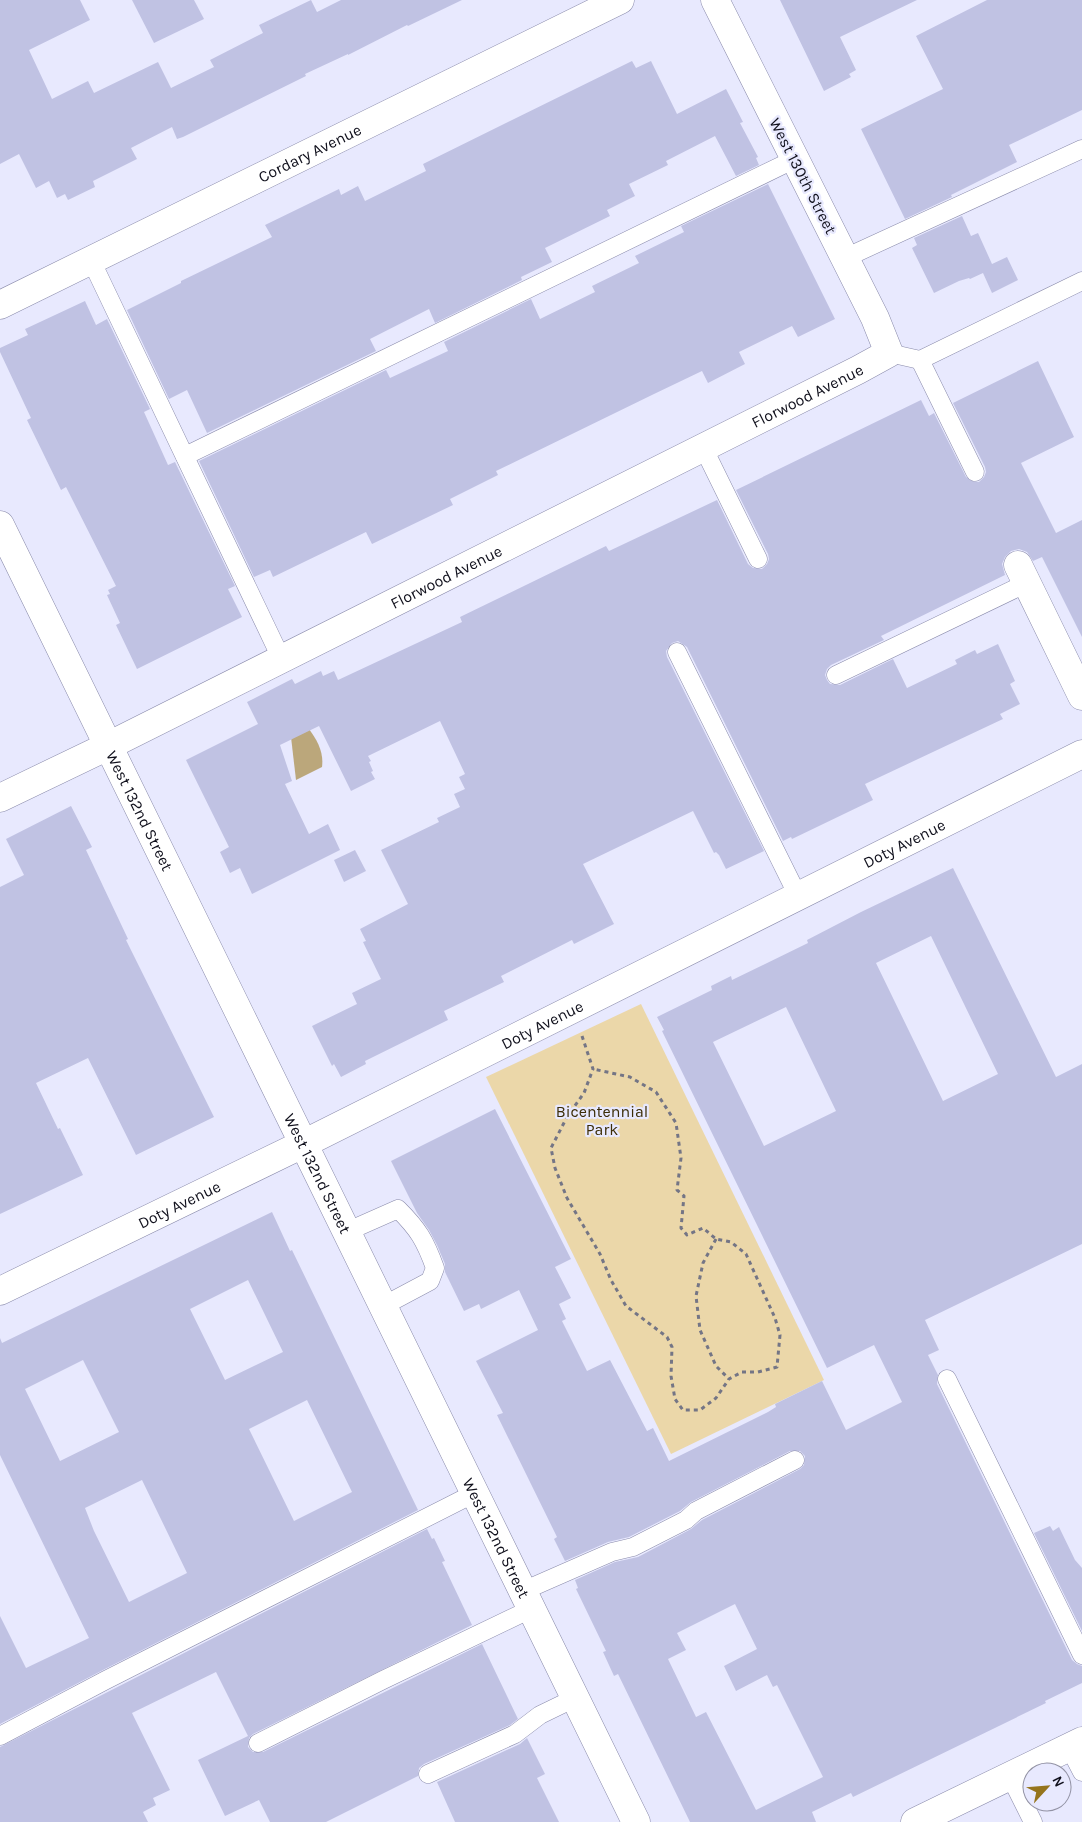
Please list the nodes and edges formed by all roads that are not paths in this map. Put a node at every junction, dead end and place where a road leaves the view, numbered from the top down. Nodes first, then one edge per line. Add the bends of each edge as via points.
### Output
1 (620, 0) edge
2 (715, 0) edge
3 (1082, 149) edge
4 (795, 159) junction
5 (845, 258) junction
6 (91, 260) junction
7 (1082, 281) edge
8 (0, 305) edge
9 (889, 352) junction
10 (920, 360) junction
11 (703, 447) junction
12 (184, 456) junction
13 (975, 472) dead end
14 (0, 525) edge
15 (758, 560) dead end
16 (1022, 574) joint
17 (677, 652) dead end
18 (282, 658) junction
19 (836, 675) dead end
20 (1082, 696) edge
21 (108, 746) junction
22 (1082, 754) edge
23 (0, 798) edge
24 (798, 896) junction
25 (303, 1144) junction
26 (346, 1232) junction
27 (0, 1291) edge
28 (383, 1306) junction
29 (947, 1379) dead end
30 (795, 1460) dead end
31 (474, 1493) junction
32 (527, 1600) junction
33 (1082, 1656) edge
34 (575, 1698) junction
35 (0, 1736) edge
36 (258, 1743) dead end
37 (1076, 1744) edge
38 (1082, 1772) edge
39 (428, 1774) dead end
40 (1010, 1776) junction
41 (636, 1822) edge
42 (915, 1822) edge
43 (1033, 1822) edge

1 - 6 street, Cordary Avenue
2 - 4 street, West 130th Street
3 - 5 lane
4 - 5 street, West 130th Street
4 - 12 lane
5 - 9 street, West 130th Street
6 - 8 street, Cordary Avenue
6 - 12 lane
7 - 10 lane
9 - 10 lane
9 - 11 street, Florwood Avenue
10 - 13 lane
11 - 15 lane
11 - 18 street, Florwood Avenue
12 - 18 lane
14 - 21 street, West 132nd Street
16 - 19 lane
16 - 20 street
17 - 24 lane
18 - 21 street, Florwood Avenue
21 - 23 street, Florwood Avenue
21 - 25 street, West 132nd Street
22 - 24 street, Doty Avenue
24 - 25 street, Doty Avenue
25 - 26 street, West 132nd Street
25 - 27 street, Doty Avenue
26 - 28 street, West 132nd Street
26 - 28 lane via 398,1208 416,1228 428,1250 435,1268 430,1281
28 - 31 street, West 132nd Street
29 - 33 lane
30 - 32 lane via 634,1547 612,1552
31 - 32 street, West 132nd Street
31 - 35 lane
32 - 34 street, West 132nd Street
32 - 36 lane via 391,1676
34 - 39 lane via 532,1720 515,1734
34 - 41 street, West 132nd Street
37 - 38 lane
37 - 40 street
40 - 42 street
40 - 43 lane

